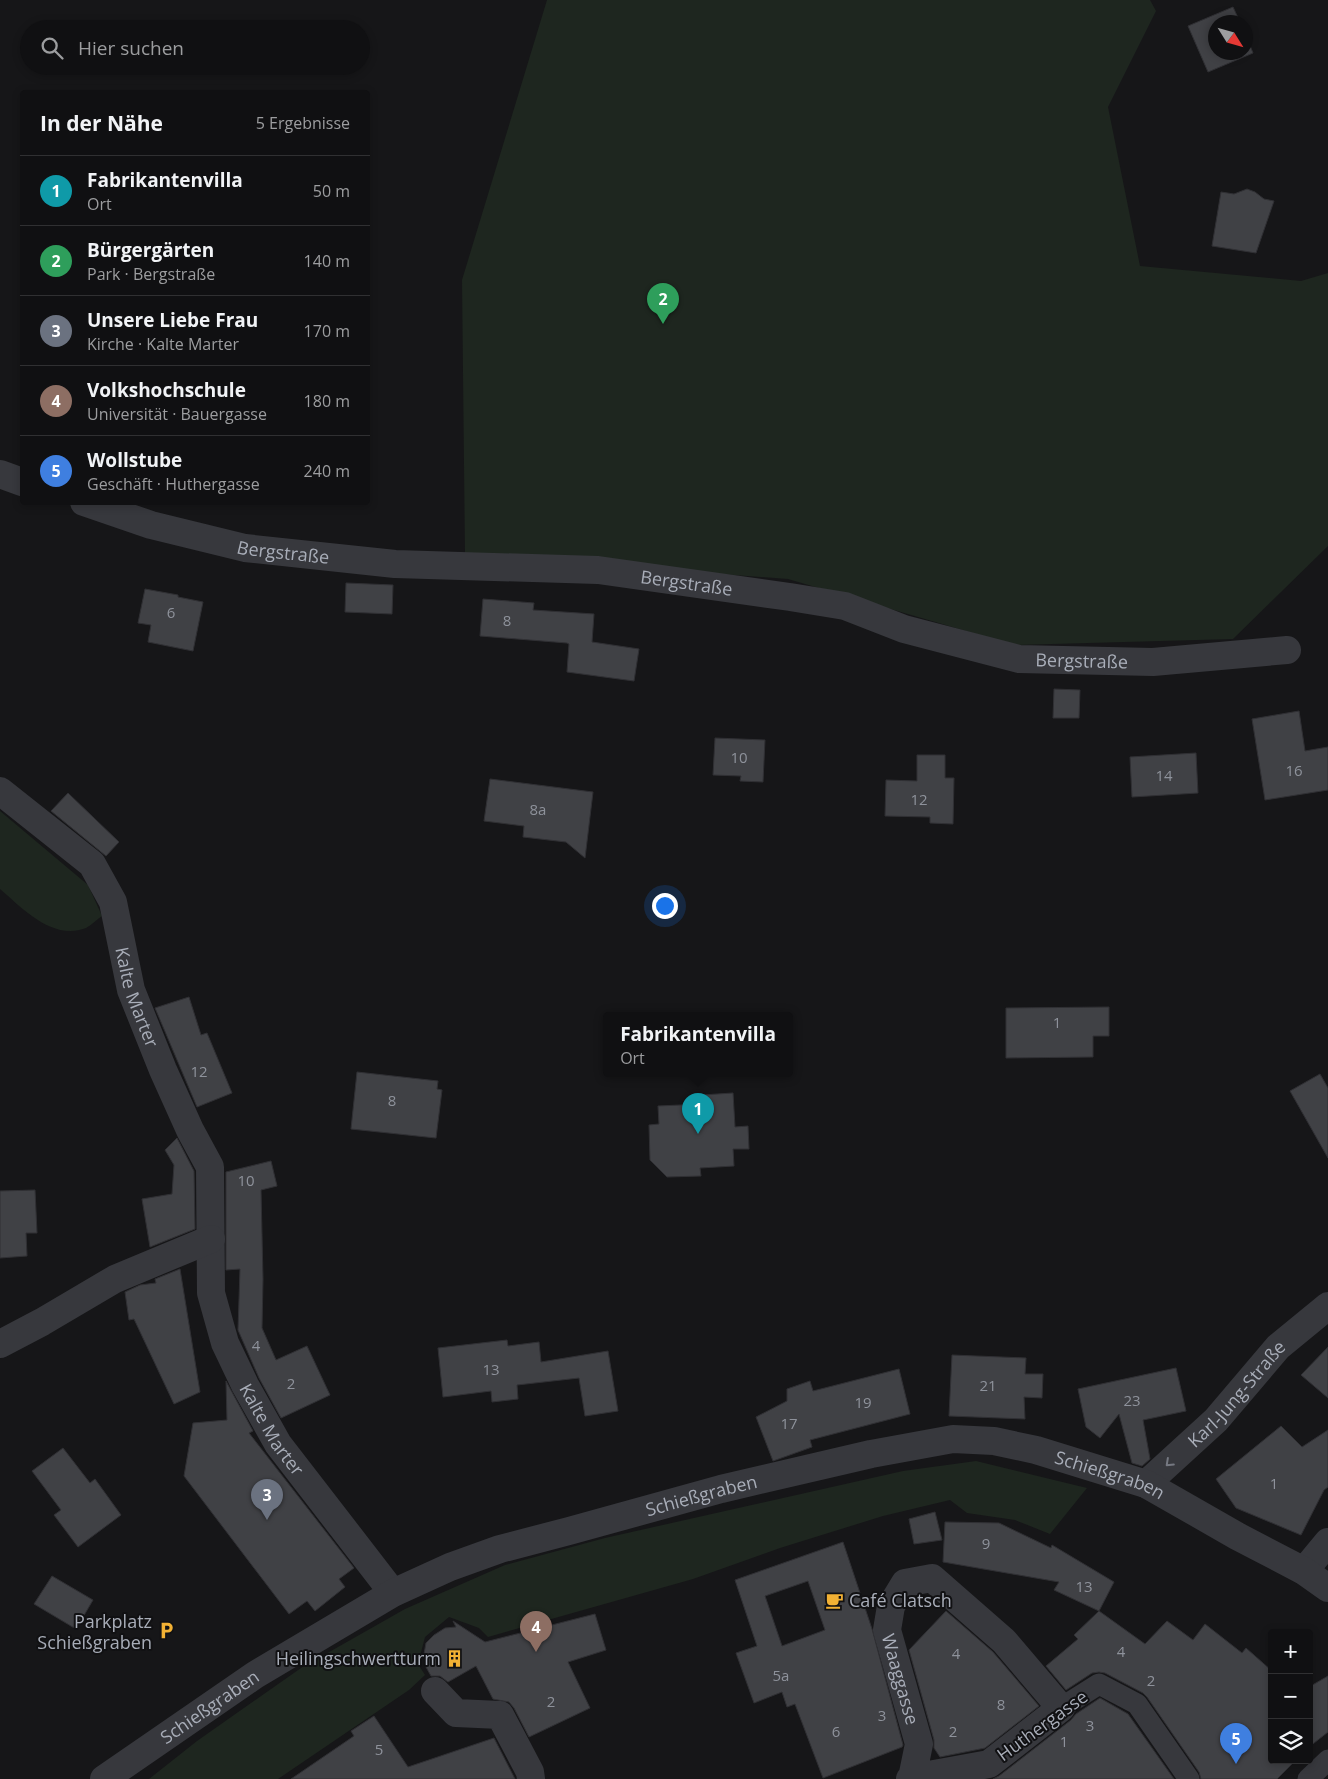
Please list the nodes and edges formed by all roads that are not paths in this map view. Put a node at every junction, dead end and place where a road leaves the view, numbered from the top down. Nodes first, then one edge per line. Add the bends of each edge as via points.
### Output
1 (0, 474) edge
2 (20, 481) edge
3 (93, 505) edge
4 (1287, 650) dead end
5 (0, 790) edge
6 (211, 1239) junction
7 (1328, 1306) edge
8 (0, 1344) edge
9 (1146, 1484) junction
10 (1328, 1542) edge
11 (1304, 1571) junction
12 (1328, 1588) edge
13 (393, 1593) junction
14 (435, 1691) dead end
15 (1061, 1708) junction
16 (1328, 1760) edge
17 (911, 1778) edge
18 (104, 1779) edge
19 (531, 1779) edge
20 (1189, 1779) edge
21 (1308, 1779) edge

1 - 2 street
3 - 4 street, Bergstraße via 150,525 245,548 395,564 598,570 845,606 904,629 1019,659 1153,662
5 - 6 street, Kalte Marter via 92,864 113,902 131,990 163,1070 210,1167
6 - 8 street via 115,1278
6 - 13 street, Kalte Marter via 211,1293 225,1343 250,1394 278,1444
7 -> 9 street, Karl-Jung-Straße via 1278,1347 1216,1420
9 - 11 street, Schießgraben
9 - 13 street, Schießgraben via 994,1440 953,1439 871,1454 721,1489 500,1549
10 - 11 street
11 - 12 street, Schießgraben
13 - 18 street, Schießgraben via 255,1675
14 - 19 street via 456,1713 500,1715
15 - 17 street, Huthergasse via 989,1764
15 - 17 street, Waaggasse via 1004,1641 932,1578 905,1583 891,1606 887,1630 919,1744
15 - 20 street, Huthergasse via 1099,1684 1137,1704
16 - 21 street

